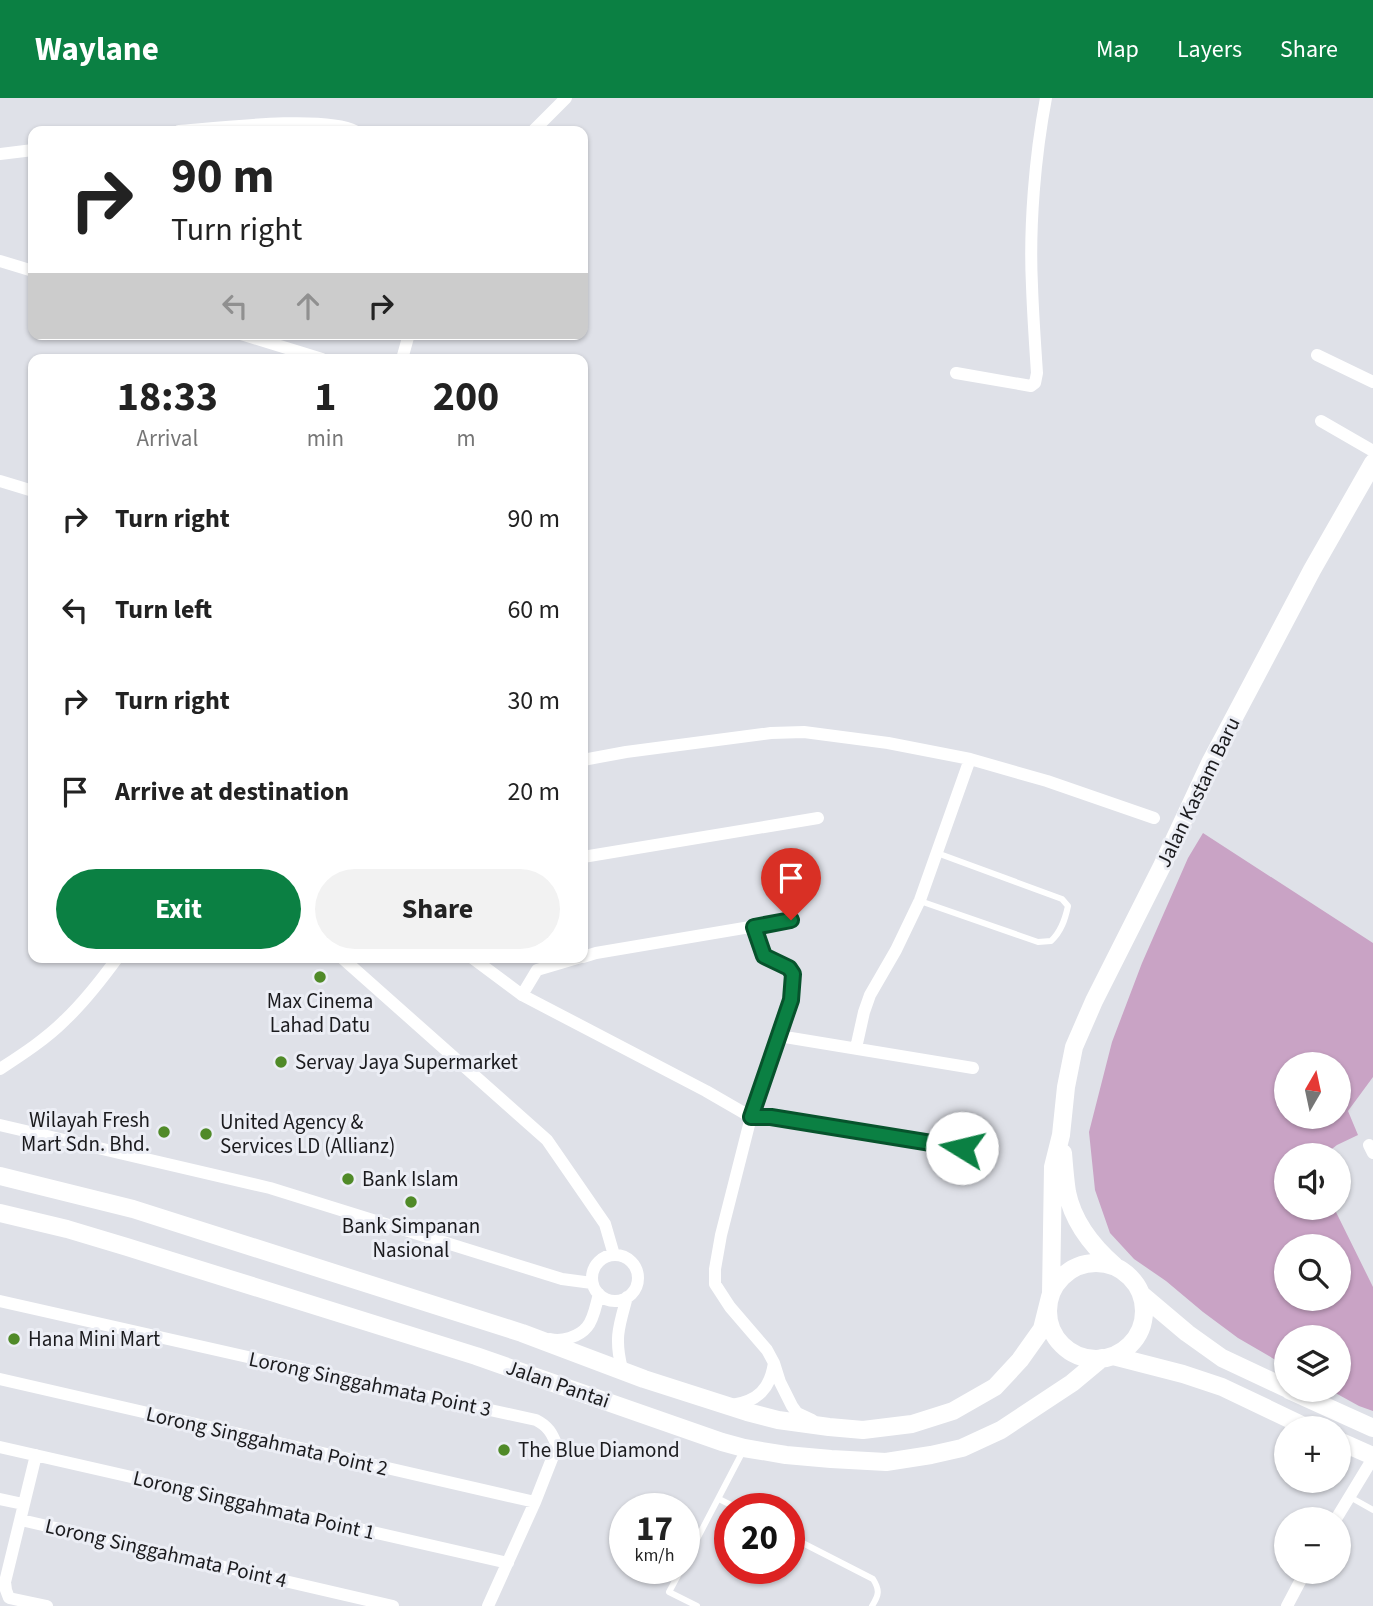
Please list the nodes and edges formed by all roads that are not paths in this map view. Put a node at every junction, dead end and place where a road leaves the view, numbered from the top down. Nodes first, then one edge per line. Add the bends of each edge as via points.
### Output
1 (566, 98) edge
2 (1046, 98) edge
3 (254, 126) edge
4 (334, 126) edge
5 (538, 126) edge
6 (28, 150) edge
7 (0, 153) edge
8 (0, 261) edge
9 (28, 269) edge
10 (261, 340) edge
11 (306, 354) edge
12 (1317, 355) dead end
13 (956, 373) dead end
14 (1373, 382) edge
15 (1321, 421) dead end
16 (1373, 451) edge
17 (1373, 463) edge
18 (0, 481) edge
19 (28, 489) edge
20 (588, 759) edge
21 (971, 759) junction
22 (818, 818) dead end
23 (1154, 818) dead end
24 (937, 853) junction
25 (588, 856) edge
26 (920, 900) junction
27 (791, 920) dead end
28 (754, 927) junction
29 (588, 955) edge
30 (114, 963) edge
31 (348, 963) edge
32 (479, 963) edge
33 (561, 963) edge
34 (522, 995) junction
35 (779, 1036) junction
36 (856, 1048) junction
37 (973, 1068) dead end
38 (0, 1069) edge
39 (751, 1117) junction
40 (0, 1125) edge
41 (1061, 1135) junction
42 (962, 1148) dead end
43 (0, 1176) edge
44 (0, 1213) edge
45 (614, 1255) junction
46 (1118, 1268) junction
47 (596, 1288) junction
48 (1142, 1296) junction
49 (627, 1297) junction
50 (1050, 1298) junction
51 (0, 1301) edge
52 (522, 1333) junction
53 (1107, 1357) junction
54 (774, 1363) junction
55 (0, 1379) edge
56 (644, 1379) junction
57 (1274, 1382) edge
58 (1316, 1402) edge
59 (720, 1403) junction
60 (1283, 1416) edge
61 (829, 1427) junction
62 (1373, 1428) edge
63 (0, 1447) edge
64 (1351, 1447) edge
65 (744, 1448) junction
66 (36, 1455) junction
67 (1373, 1457) edge
68 (722, 1493) edge
69 (1350, 1497) junction
70 (0, 1499) edge
71 (535, 1503) junction
72 (23, 1504) junction
73 (1344, 1507) edge
74 (714, 1508) edge
75 (1373, 1510) edge
76 (21, 1520) junction
77 (700, 1534) edge
78 (805, 1544) edge
79 (508, 1563) junction
80 (673, 1584) edge
81 (1299, 1584) edge
82 (47, 1606) edge
83 (393, 1606) edge
84 (488, 1606) edge
85 (697, 1606) edge
86 (872, 1606) edge
87 (1287, 1606) edge

1 - 5 street
2 - 13 street via 1033,209 1035,383 1020,385
3 - 4 street
6 - 7 street
8 - 9 street
10 - 11 street
12 - 14 street
15 - 16 street
17 - 41 street, Jalan Kastam Baru via 1210,763 1094,1001 1074,1047
18 - 19 street
20 - 21 street via 771,733 888,743
21 - 23 street
21 - 24 street
22 - 25 street
24 - 26 street
24 - 26 lane via 1062,899 1068,906 1065,918 1051,941 1038,942
26 - 36 street via 870,995
27 - 28 street
28 - 29 street
28 - 35 street via 764,956 793,974 791,1000
30 - 38 street via 64,1021
31 - 45 street via 547,1140 605,1224
32 - 34 street
33 - 34 street via 537,970
34 - 39 street
35 - 36 street
35 - 39 street
36 - 37 street
39 - 42 lane
39 - 54 street via 721,1235 715,1284
40 - 47 street via 270,1188
41 - 46 street, Jalan Kastam Baru via 1068,1194 1081,1228
41 - 50 street, Jalan Kastam Baru via 1053,1167
43 - 52 street, Jalan Pantai via 133,1209
44 - 65 street, Jalan Pantai via 127,1247 476,1356
45 - 47 street via 594,1267
45 - 49 street via 628,1259 636,1271 636,1286
46 - 48 street
46 - 50 street via 1102,1263 1072,1269 1059,1280
47 - 49 street via 605,1298
47 - 52 street via 587,1328 559,1341
48 - 53 street via 1142,1325 1136,1338 1126,1349
48 - 57 street via 1222,1358
49 - 56 street via 617,1349 622,1369
50 - 53 street via 1049,1317 1061,1343 1087,1358
50 - 61 street, Jalan Pantai via 1042,1329 996,1387 953,1411 912,1424 863,1430
51 - 71 street, Lorong Singgahmata Point 3 via 536,1420 550,1429 557,1446
52 - 56 street, Jalan Pantai
53 - 60 street via 1222,1387
53 - 65 street, Jalan Pantai via 1033,1410 962,1448 886,1462
54 - 59 street via 772,1376 757,1396 733,1405
54 - 61 street via 797,1413
55 - 71 street, Lorong Singgahmata Point 2
56 - 59 street, Jalan Pantai
58 - 62 street
59 - 61 street, Jalan Pantai via 763,1417
63 - 66 street, Lorong Singgahmata Point 1
64 - 67 street
65 - 68 lane
66 - 72 street
66 - 79 street, Lorong Singgahmata Point 1
67 - 69 street
69 - 73 street
69 - 75 lane
70 - 72 street
71 - 79 street, Lorong Singgahmata Point 3
72 - 76 street
74 - 77 lane
76 - 82 street via 6,1590 9,1598
76 - 83 street, Lorong Singgahmata Point 4
78 - 86 lane via 873,1579 878,1587
79 - 84 street, Lorong Singgahmata Point 3
80 - 85 lane via 669,1592
81 - 87 street

